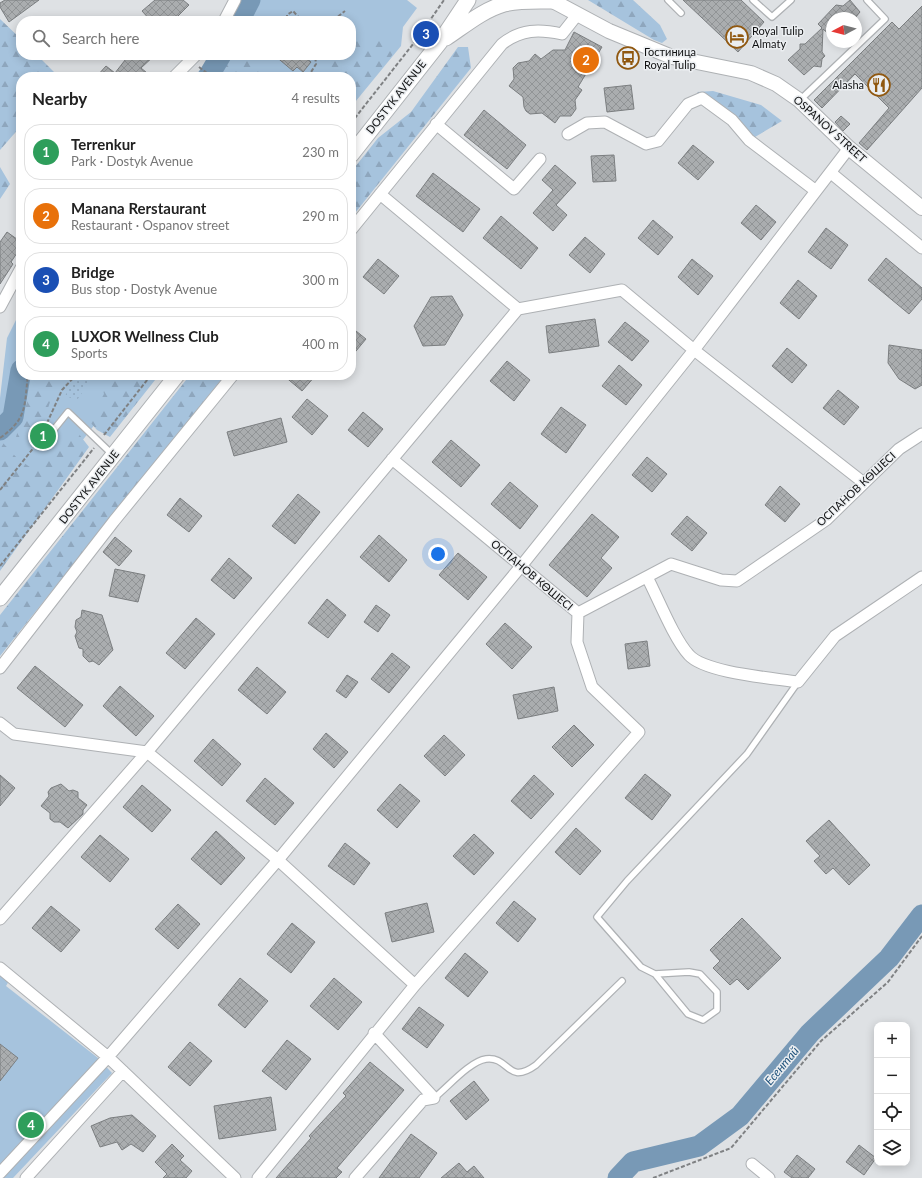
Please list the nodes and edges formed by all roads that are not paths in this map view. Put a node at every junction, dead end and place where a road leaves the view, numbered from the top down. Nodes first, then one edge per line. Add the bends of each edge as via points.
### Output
1 (235, 0) edge
2 (468, 0) edge
3 (553, 0) edge
4 (668, 0) edge
5 (753, 0) edge
6 (791, 0) edge
7 (867, 0) edge
8 (681, 13) dead end
9 (577, 15) junction
10 (227, 16) edge
11 (440, 42) junction
12 (191, 60) edge
13 (179, 72) edge
14 (799, 100) junction
15 (436, 124) junction
16 (568, 134) dead end
17 (849, 148) junction
18 (356, 149) edge
19 (540, 159) dead end
20 (831, 173) junction
21 (816, 191) junction
22 (380, 194) junction
23 (922, 208) edge
24 (356, 224) edge
25 (922, 248) edge
26 (16, 277) edge
27 (0, 307) edge
28 (518, 309) junction
29 (694, 350) junction
30 (173, 380) edge
31 (229, 380) edge
32 (922, 434) edge
33 (42, 444) dead end
34 (113, 455) junction
35 (392, 459) junction
36 (864, 483) junction
37 (522, 565) junction
38 (647, 576) junction
39 (922, 577) edge
40 (0, 598) edge
41 (578, 613) junction
42 (0, 668) edge
43 (798, 682) junction
44 (0, 723) edge
45 (147, 752) junction
46 (278, 860) junction
47 (0, 919) edge
48 (0, 968) edge
49 (655, 974) junction
50 (622, 982) dead end
51 (415, 985) junction
52 (374, 1033) junction
53 (108, 1057) junction
54 (123, 1071) junction
55 (434, 1098) junction
56 (752, 1164) dead end
57 (0, 1173) edge
58 (26, 1178) edge
59 (235, 1178) edge
60 (258, 1178) edge
61 (355, 1178) edge
62 (769, 1178) edge

1 - 10 street
2 - 11 main road, DOSTYK AVENUE
3 - 9 street, OSPANOV STREET
3 - 11 main road via 504,3 490,9
4 - 8 lane
5 - 6 lane via 772,18
7 - 14 lane via 884,19
9 - 14 street, OSPANOV STREET via 672,56 751,73 776,84
9 - 15 street via 562,34 529,31 513,35 502,44
11 - 18 main road, DOSTYK AVENUE
12 - 13 street
14 - 17 street, OSPANOV STREET
15 - 19 street via 514,189
15 - 22 street
16 - 21 street via 587,123 605,122 646,144 658,141 688,104 702,98 732,120 749,140
17 - 20 street
17 - 23 street, OSPANOV STREET
20 - 21 street
20 - 25 street
21 - 29 street
22 - 24 street
22 - 28 street
26 - 27 street
28 - 29 street via 622,290
28 - 35 street
29 - 36 street
29 - 37 street
30 - 34 main road, DOSTYK AVENUE
31 - 42 street via 114,521
32 - 36 street, ОСПАНОВ КӨШЕСІ via 899,448
33 - 34 lane via 68,412
34 - 40 main road, DOSTYK AVENUE
35 - 37 street, ОСПАНОВ КӨШЕСІ
35 - 45 street
36 - 38 street, ОСПАНОВ КӨШЕСІ via 826,520 737,581 721,580 671,564
37 - 41 street, ОСПАНОВ КӨШЕСІ
37 - 46 street
38 - 41 street, ОСПАНОВ КӨШЕСІ
38 - 43 street via 689,656 708,668
39 - 43 street via 835,636
41 - 51 street via 577,642 592,687 639,732
43 - 49 lane via 747,754 627,881 597,917 641,967
44 - 45 street via 14,734
45 - 46 street
45 - 47 street
46 - 51 street
46 - 53 street
48 - 53 street
49 - 49 lane via 700,974 717,992 717,1010 703,1020 688,1014
50 - 55 lane via 527,1071 513,1071 497,1060 476,1062
51 - 52 street
52 - 55 street
52 - 60 street
53 - 54 street
53 - 57 street
54 - 58 street
54 - 59 street
55 - 61 street via 423,1100
56 - 62 street

